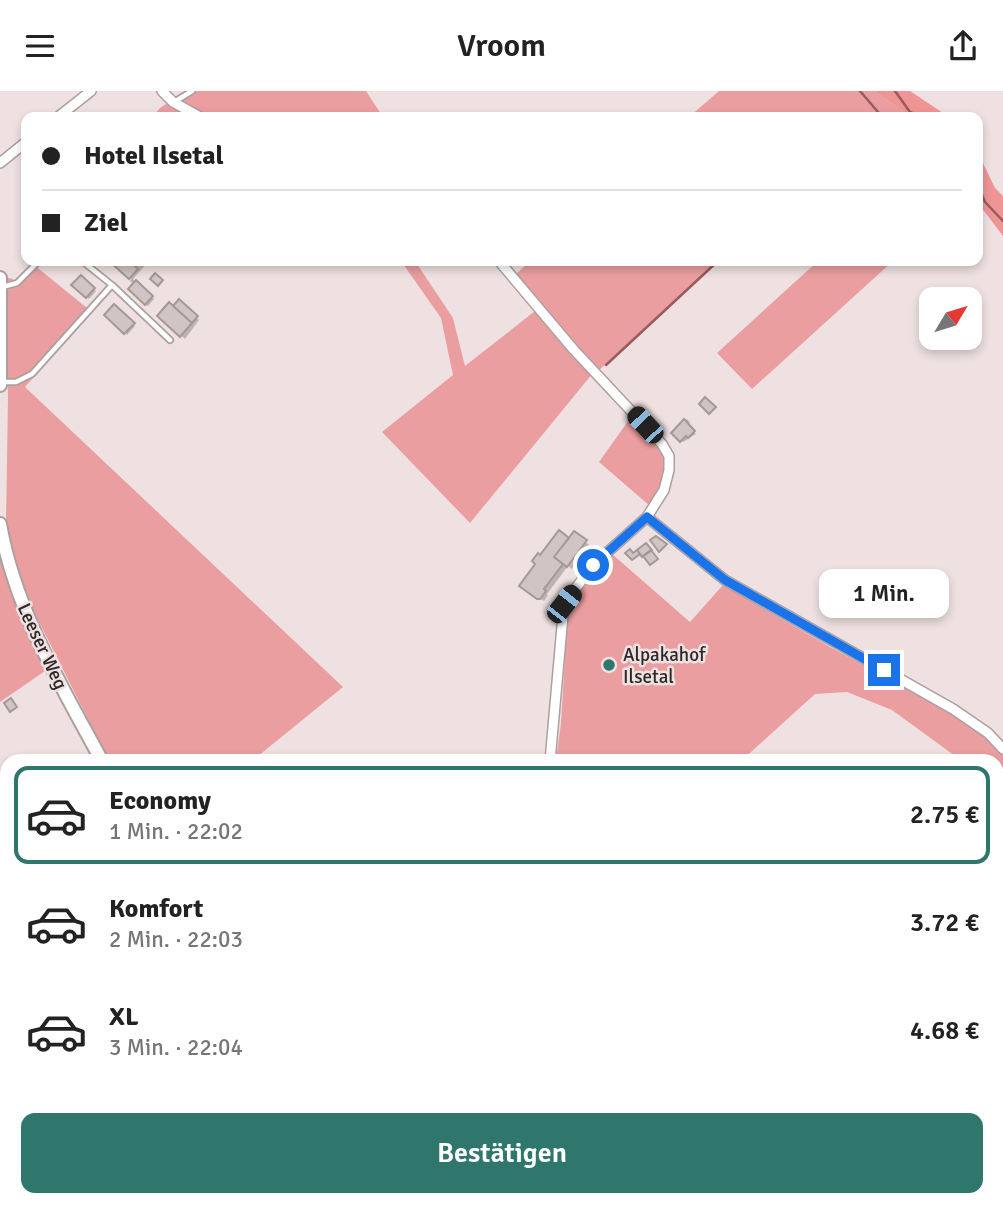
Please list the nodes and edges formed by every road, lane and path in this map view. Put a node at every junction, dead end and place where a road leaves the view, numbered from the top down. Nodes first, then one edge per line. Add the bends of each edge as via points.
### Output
1 (91, 91) edge
2 (162, 91) edge
3 (192, 91) edge
4 (173, 102) junction
5 (64, 112) edge
6 (191, 112) edge
7 (21, 146) edge
8 (0, 163) edge
9 (34, 266) edge
10 (88, 266) edge
11 (503, 266) edge
12 (1, 282) edge
13 (112, 285) junction
14 (170, 340) dead end
15 (0, 384) edge
16 (647, 517) junction
17 (0, 524) edge
18 (1003, 749) edge
19 (98, 754) edge
20 (551, 754) edge

1 - 5 street
2 - 4 street
3 - 4 lane
4 - 6 street
7 - 8 street
9 - 12 lane via 17,283
10 - 13 lane
11 - 16 street via 663,444 669,470 664,489
12 - 15 street
13 - 14 lane
13 - 15 lane via 32,374
16 - 18 street via 725,580 953,709
16 - 20 street via 593,565 564,604
17 - 19 street, Leeser Weg via 16,589 40,647

